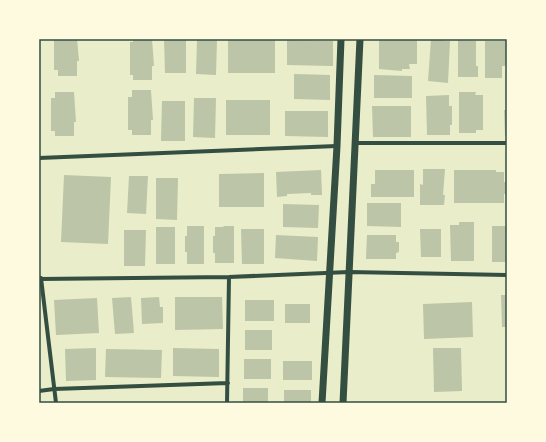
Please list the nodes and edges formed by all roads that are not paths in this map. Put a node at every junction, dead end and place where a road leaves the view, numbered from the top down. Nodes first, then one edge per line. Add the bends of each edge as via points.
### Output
1 (341, 39) edge
2 (360, 39) edge
3 (356, 143) junction
4 (507, 143) edge
5 (337, 146) junction
6 (39, 158) edge
7 (330, 272) junction
8 (349, 272) junction
9 (507, 275) edge
10 (229, 277) junction
11 (40, 278) edge
12 (228, 383) junction
13 (54, 389) junction
14 (39, 391) edge
15 (56, 403) edge
16 (227, 403) edge
17 (322, 403) edge
18 (343, 403) edge

1 - 5 street
2 - 3 street
3 - 4 street
3 - 8 street
5 - 6 street
5 - 7 street
7 - 8 street
7 - 10 street
7 - 17 street
8 - 9 street
8 - 18 street
10 - 11 street
10 - 12 street
11 - 13 street
12 - 13 street
12 - 16 street
13 - 14 street
13 - 15 street

